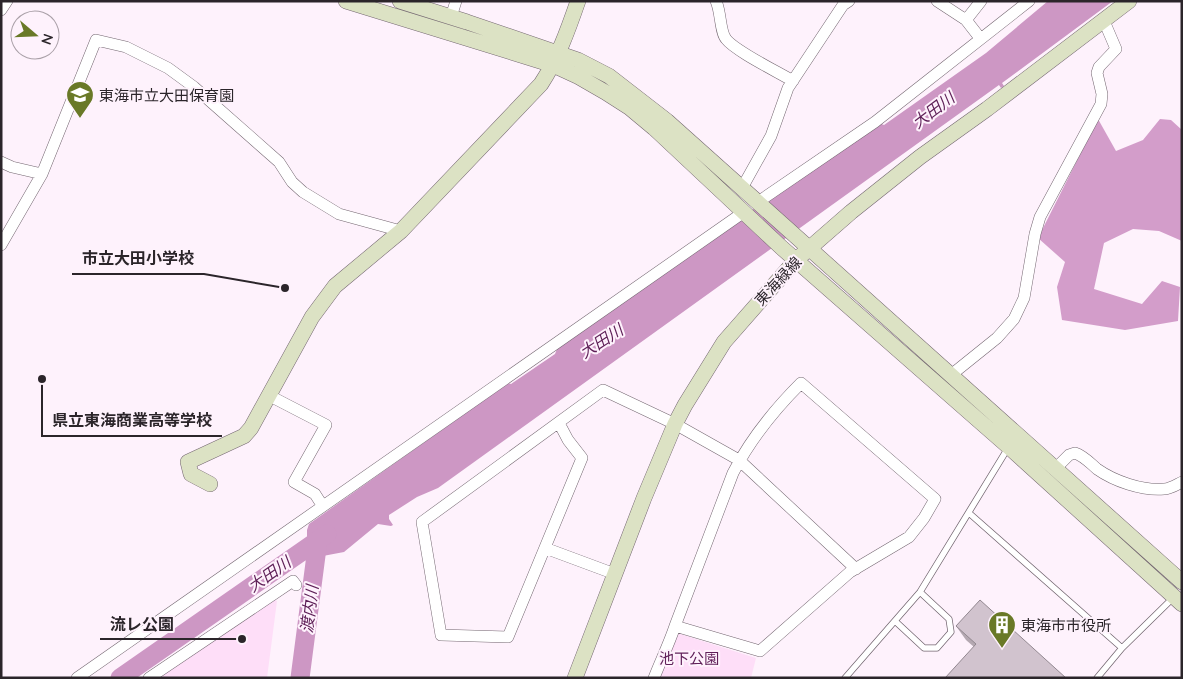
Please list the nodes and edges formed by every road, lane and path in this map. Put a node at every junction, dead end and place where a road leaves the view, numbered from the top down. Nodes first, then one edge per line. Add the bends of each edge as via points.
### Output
1 (7, 1) edge
2 (346, 1) edge
3 (400, 1) edge
4 (456, 1) edge
5 (578, 1) edge
6 (716, 1) edge
7 (848, 1) edge
8 (937, 1) edge
9 (981, 1) edge
10 (1029, 1) edge
11 (1129, 1) edge
12 (1, 10) edge
13 (451, 17) junction
14 (966, 20) junction
15 (1104, 21) junction
16 (980, 38) junction
17 (556, 59) junction
18 (793, 81) junction
19 (1, 162) edge
20 (42, 174) junction
21 (742, 188) junction
22 (759, 203) junction
23 (746, 213) junction
24 (401, 231) junction
25 (804, 243) junction
26 (1, 244) edge
27 (796, 260) junction
28 (951, 375) junction
29 (270, 396) junction
30 (559, 423) junction
31 (675, 424) junction
32 (1017, 434) junction
33 (1009, 447) junction
34 (739, 460) junction
35 (1056, 468) junction
36 (1182, 482) edge
37 (210, 484) dead end
38 (322, 505) junction
39 (969, 513) junction
40 (545, 548) junction
41 (856, 569) junction
42 (615, 574) junction
43 (1182, 582) edge
44 (296, 585) dead end
45 (920, 592) junction
46 (1179, 596) edge
47 (895, 621) junction
48 (675, 626) junction
49 (1122, 648) junction
50 (77, 678) edge
51 (150, 678) edge
52 (575, 678) edge
53 (654, 678) edge
54 (845, 678) edge
55 (1097, 678) edge

1 - 12 street
2 - 17 street
3 - 13 street
4 - 13 street
5 - 17 street
6 - 18 street via 725,39
7 - 18 street
8 - 14 street
9 - 14 street
10 - 16 street
11 - 15 street, 東海緑線
13 - 17 street
14 - 16 street
15 - 25 street, 東海緑線 via 851,212
15 - 28 street via 1116,49 1097,73 1101,104 1040,217 1024,298 1014,319 997,338
16 - 22 street via 874,122
17 - 21 street via 578,60 609,76 667,121
17 - 23 street via 630,108
17 - 24 street via 541,84
18 - 21 street via 771,136
19 - 20 street
20 - 24 street via 96,40 126,47 168,68 194,87 279,162 303,192 339,214
20 - 26 street
21 - 22 street
22 - 25 street
23 - 27 street
23 - 38 street
24 - 29 street via 335,286 312,317
25 - 27 street, 東海緑線
25 - 28 street
27 - 31 street, 東海緑線 via 724,342
27 - 33 street
28 - 32 street
29 - 37 street via 244,436 188,462 191,474
29 - 38 street via 326,425 294,482 315,494
30 - 31 street via 603,390
30 - 40 street via 582,458
30 - 40 street via 422,522 441,635 508,637
31 - 34 street
31 - 42 street, 東海緑線
32 - 33 lane
32 - 35 street
33 - 39 lane
33 - 46 street
34 - 41 street
34 - 41 street via 801,383 935,499 910,537
34 - 48 street
35 - 36 street via 1075,453 1110,477 1144,488 1163,489
35 - 43 street
38 - 50 street
39 - 45 lane
39 - 49 lane
40 - 42 street
41 - 48 street via 760,651
42 - 52 street, 東海緑線
44 - 51 street via 293,581
45 - 47 lane
45 - 47 lane via 949,619 951,632 937,648 924,648
46 - 49 lane
47 - 54 lane
48 - 53 street
49 - 55 lane

